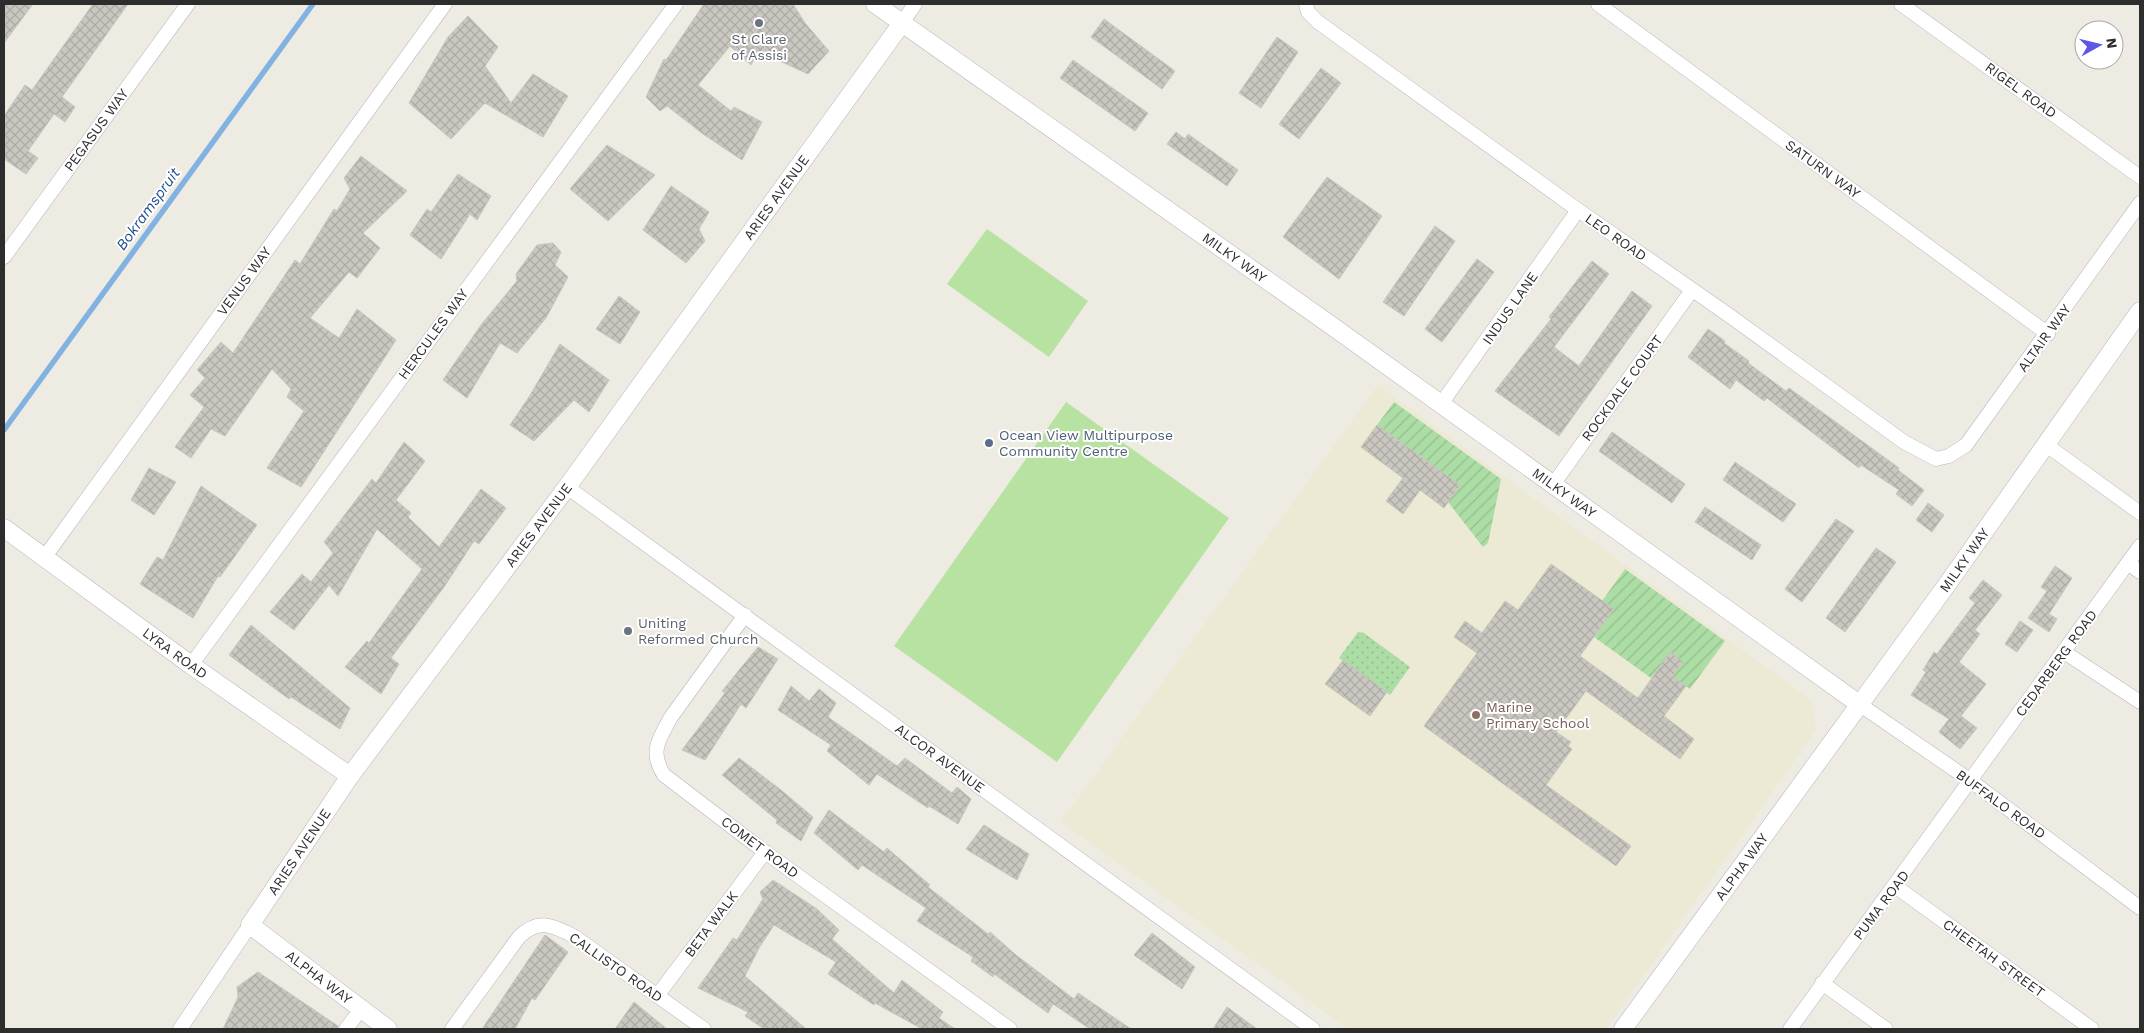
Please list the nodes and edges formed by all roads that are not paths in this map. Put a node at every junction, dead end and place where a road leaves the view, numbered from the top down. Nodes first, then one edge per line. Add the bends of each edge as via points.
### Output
1 (188, 4) edge
2 (445, 4) edge
3 (676, 4) edge
4 (875, 4) edge
5 (915, 4) edge
6 (1306, 4) edge
7 (1598, 4) edge
8 (1901, 4) edge
9 (902, 23) junction
10 (2140, 177) edge
11 (2140, 203) edge
12 (1578, 210) junction
13 (4, 257) edge
14 (1692, 290) junction
15 (2140, 311) edge
16 (2048, 334) junction
17 (1441, 404) junction
18 (2045, 444) junction
19 (1936, 459) joint
20 (1552, 486) junction
21 (567, 487) junction
22 (2140, 513) edge
23 (4, 528) edge
24 (2140, 546) edge
25 (44, 558) junction
26 (2128, 563) junction
27 (2140, 572) edge
28 (745, 615) junction
29 (2064, 652) junction
30 (191, 665) junction
31 (2140, 702) edge
32 (1859, 704) junction
33 (350, 776) junction
34 (1971, 781) junction
35 (766, 852) junction
36 (1895, 886) junction
37 (2140, 908) edge
38 (250, 925) junction
39 (1822, 983) junction
40 (657, 996) junction
41 (361, 1009) junction
42 (180, 1029) edge
43 (346, 1029) edge
44 (388, 1029) edge
45 (452, 1029) edge
46 (704, 1029) edge
47 (1010, 1029) edge
48 (1312, 1029) edge
49 (1624, 1029) edge
50 (1790, 1029) edge
51 (1886, 1029) edge
52 (2092, 1029) edge

1 - 13 street, PEGASUS WAY
2 - 25 street, VENUS WAY
3 - 30 street, HERCULES WAY
4 - 9 street, MILKY WAY
5 - 9 street
6 - 12 street, LEO ROAD via 1308,12 1318,22
7 - 16 street, SATURN WAY
8 - 10 street, RIGEL ROAD
9 - 17 street, MILKY WAY
9 - 21 street, ARIES AVENUE
11 - 16 street, ALTAIR WAY
12 - 14 street, LEO ROAD
12 - 17 street, INDUS LANE
14 - 19 street, LEO ROAD via 1904,442
14 - 20 street, ROCKDALE COURT
15 - 18 street, MILKY WAY
16 - 19 street, ALTAIR WAY via 1966,445 1949,456
17 - 20 street, MILKY WAY
18 - 22 street
18 - 32 street, MILKY WAY
20 - 32 street, MILKY WAY
21 - 28 street, ALCOR AVENUE
21 - 33 street, ARIES AVENUE
23 - 25 street, LYRA ROAD
24 - 26 street, CEDARBERG ROAD
25 - 30 street, LYRA ROAD
26 - 27 street
26 - 29 street, CEDARBERG ROAD
28 - 35 street, COMET ROAD via 671,717 656,748 656,758 664,775
28 - 48 street, ALCOR AVENUE
29 - 31 street
29 - 34 street, CEDARBERG ROAD
30 - 33 street, LYRA ROAD
32 - 34 street, BUFFALO ROAD
32 - 49 street, ALPHA WAY
33 - 38 street, ARIES AVENUE
34 - 36 street, PUMA ROAD
34 - 37 street, BUFFALO ROAD
35 - 40 street, BETA WALK
35 - 47 street, COMET ROAD
36 - 39 street, PUMA ROAD
36 - 52 street, CHEETAH STREET
38 - 41 street, ALPHA WAY
38 - 42 street, ARIES AVENUE
39 - 50 street, PUMA ROAD
39 - 51 street
40 - 45 street, CALLISTO ROAD via 565,931 535,925 519,937
40 - 46 street, CALLISTO ROAD
41 - 43 street
41 - 44 street, ALPHA WAY

